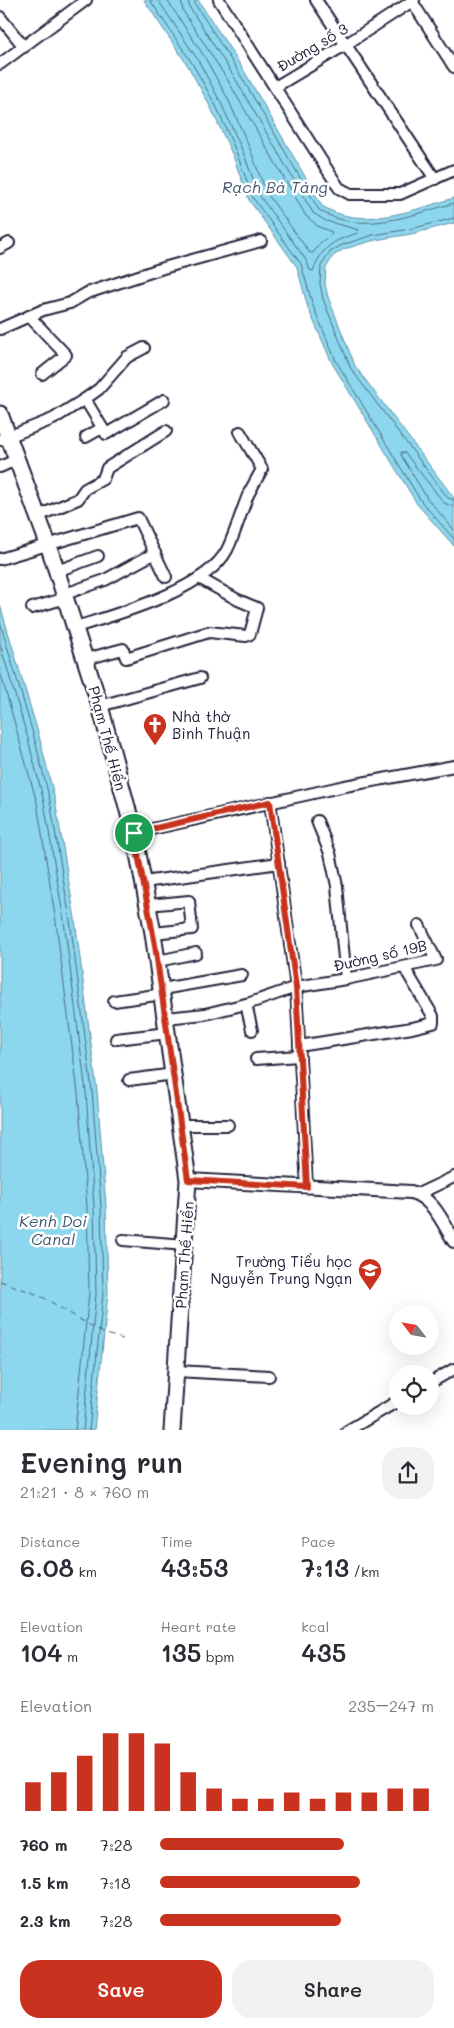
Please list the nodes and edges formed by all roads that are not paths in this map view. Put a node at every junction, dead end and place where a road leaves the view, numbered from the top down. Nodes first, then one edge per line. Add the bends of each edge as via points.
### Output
1 (86, 0) edge
2 (219, 0) edge
3 (316, 0) edge
4 (412, 0) edge
5 (0, 17) edge
6 (345, 45) junction
7 (24, 46) junction
8 (0, 64) edge
9 (454, 67) edge
10 (275, 87) junction
11 (454, 170) edge
12 (434, 179) junction
13 (261, 241) dead end
14 (28, 316) junction
15 (0, 329) edge
16 (144, 348) dead end
17 (42, 374) dead end
18 (85, 400) junction
19 (164, 400) dead end
20 (0, 414) edge
21 (102, 428) junction
22 (166, 431) dead end
23 (240, 432) dead end
24 (86, 437) dead end
25 (4, 438) edge
26 (18, 459) junction
27 (0, 467) edge
28 (38, 516) junction
29 (48, 544) junction
30 (155, 553) junction
31 (98, 556) dead end
32 (0, 559) edge
33 (57, 571) junction
34 (166, 577) dead end
35 (199, 578) junction
36 (65, 596) junction
37 (32, 608) dead end
38 (76, 627) junction
39 (86, 659) junction
40 (200, 678) dead end
41 (100, 706) junction
42 (454, 766) edge
43 (270, 802) junction
44 (317, 821) dead end
45 (134, 833) junction
46 (279, 863) junction
47 (144, 882) junction
48 (148, 904) junction
49 (420, 925) dead end
50 (153, 933) junction
51 (196, 953) dead end
52 (158, 961) junction
53 (404, 967) junction
54 (242, 975) dead end
55 (346, 979) junction
56 (296, 987) junction
57 (162, 992) junction
58 (114, 1001) dead end
59 (246, 1004) junction
60 (167, 1025) junction
61 (252, 1030) dead end
62 (116, 1039) dead end
63 (299, 1051) junction
64 (256, 1059) dead end
65 (174, 1074) junction
66 (129, 1080) dead end
67 (181, 1125) junction
68 (228, 1125) dead end
69 (454, 1177) edge
70 (188, 1180) junction
71 (307, 1187) junction
72 (418, 1194) junction
73 (123, 1240) dead end
74 (454, 1241) edge
75 (185, 1245) junction
76 (454, 1369) edge
77 (176, 1370) junction
78 (269, 1376) dead end
79 (439, 1378) edge
80 (389, 1406) edge
81 (172, 1430) edge
82 (346, 1430) edge

1 - 7 street
2 - 10 street
3 - 6 street
4 - 6 street, Đường số 3
4 - 9 street
5 - 7 street
6 - 10 street, Đường số 3
6 - 12 street
7 - 8 street
10 - 12 street via 339,188 350,194 400,194
11 - 12 street
13 - 14 street via 163,268
14 - 15 street
14 - 17 street via 66,355
16 - 18 street via 127,357 100,389
18 - 21 street
18 - 25 street via 53,419
19 - 21 street via 106,434
20 - 25 main road, Phạm Thế Hiển
21 - 24 street
22 - 28 street via 108,468 103,480 85,489 78,498
23 - 35 street via 262,469 226,551 210,572
25 - 26 main road, Phạm Thế Hiển
26 - 27 street
26 - 28 main road, Phạm Thế Hiển
28 - 29 main road, Phạm Thế Hiển
29 - 30 street via 138,518
29 - 32 street
29 - 33 main road, Phạm Thế Hiển
30 - 34 street
30 - 36 street via 105,580
31 - 33 street
33 - 36 main road, Phạm Thế Hiển
35 - 38 street via 132,609
35 - 39 street via 257,608 250,634 209,632 126,658 123,649
36 - 37 street
36 - 38 main road, Phạm Thế Hiển
38 - 39 main road, Phạm Thế Hiển
39 - 41 main road, Phạm Thế Hiển
40 - 41 street
41 - 45 main road, Phạm Thế Hiển
42 - 43 street
43 - 45 street
43 - 46 street
44 - 55 street via 330,853
45 - 47 main road, Phạm Thế Hiển
46 - 47 street
46 - 56 street
47 - 48 main road, Phạm Thế Hiển
48 - 50 main road, Phạm Thế Hiển
48 - 50 street via 189,900 192,929
49 - 53 street, Đường số 19B via 436,960
50 - 52 main road, Phạm Thế Hiển
51 - 52 street
52 - 57 main road, Phạm Thế Hiển
53 - 55 street, Đường số 19B
53 - 63 street via 434,1016 432,1023
54 - 57 street
55 - 56 street, Đường số 19B
56 - 59 street, Đường số 19B
56 - 63 street
57 - 58 street
57 - 60 main road, Phạm Thế Hiển
59 - 60 street, Đường số 19B
59 - 61 street
60 - 62 street, Đường số 19B
60 - 65 main road, Phạm Thế Hiển
63 - 64 street
63 - 71 street
65 - 66 street
65 - 67 main road, Phạm Thế Hiển
67 - 68 street
67 - 70 main road, Phạm Thế Hiển
69 - 72 street
70 - 71 street
70 - 75 main road, Phạm Thế Hiển
71 - 72 street
72 - 74 street via 432,1205
73 - 75 street
75 - 77 main road, Phạm Thế Hiển
76 - 79 street
77 - 78 street
77 - 81 main road, Phạm Thế Hiển
80 - 82 street

